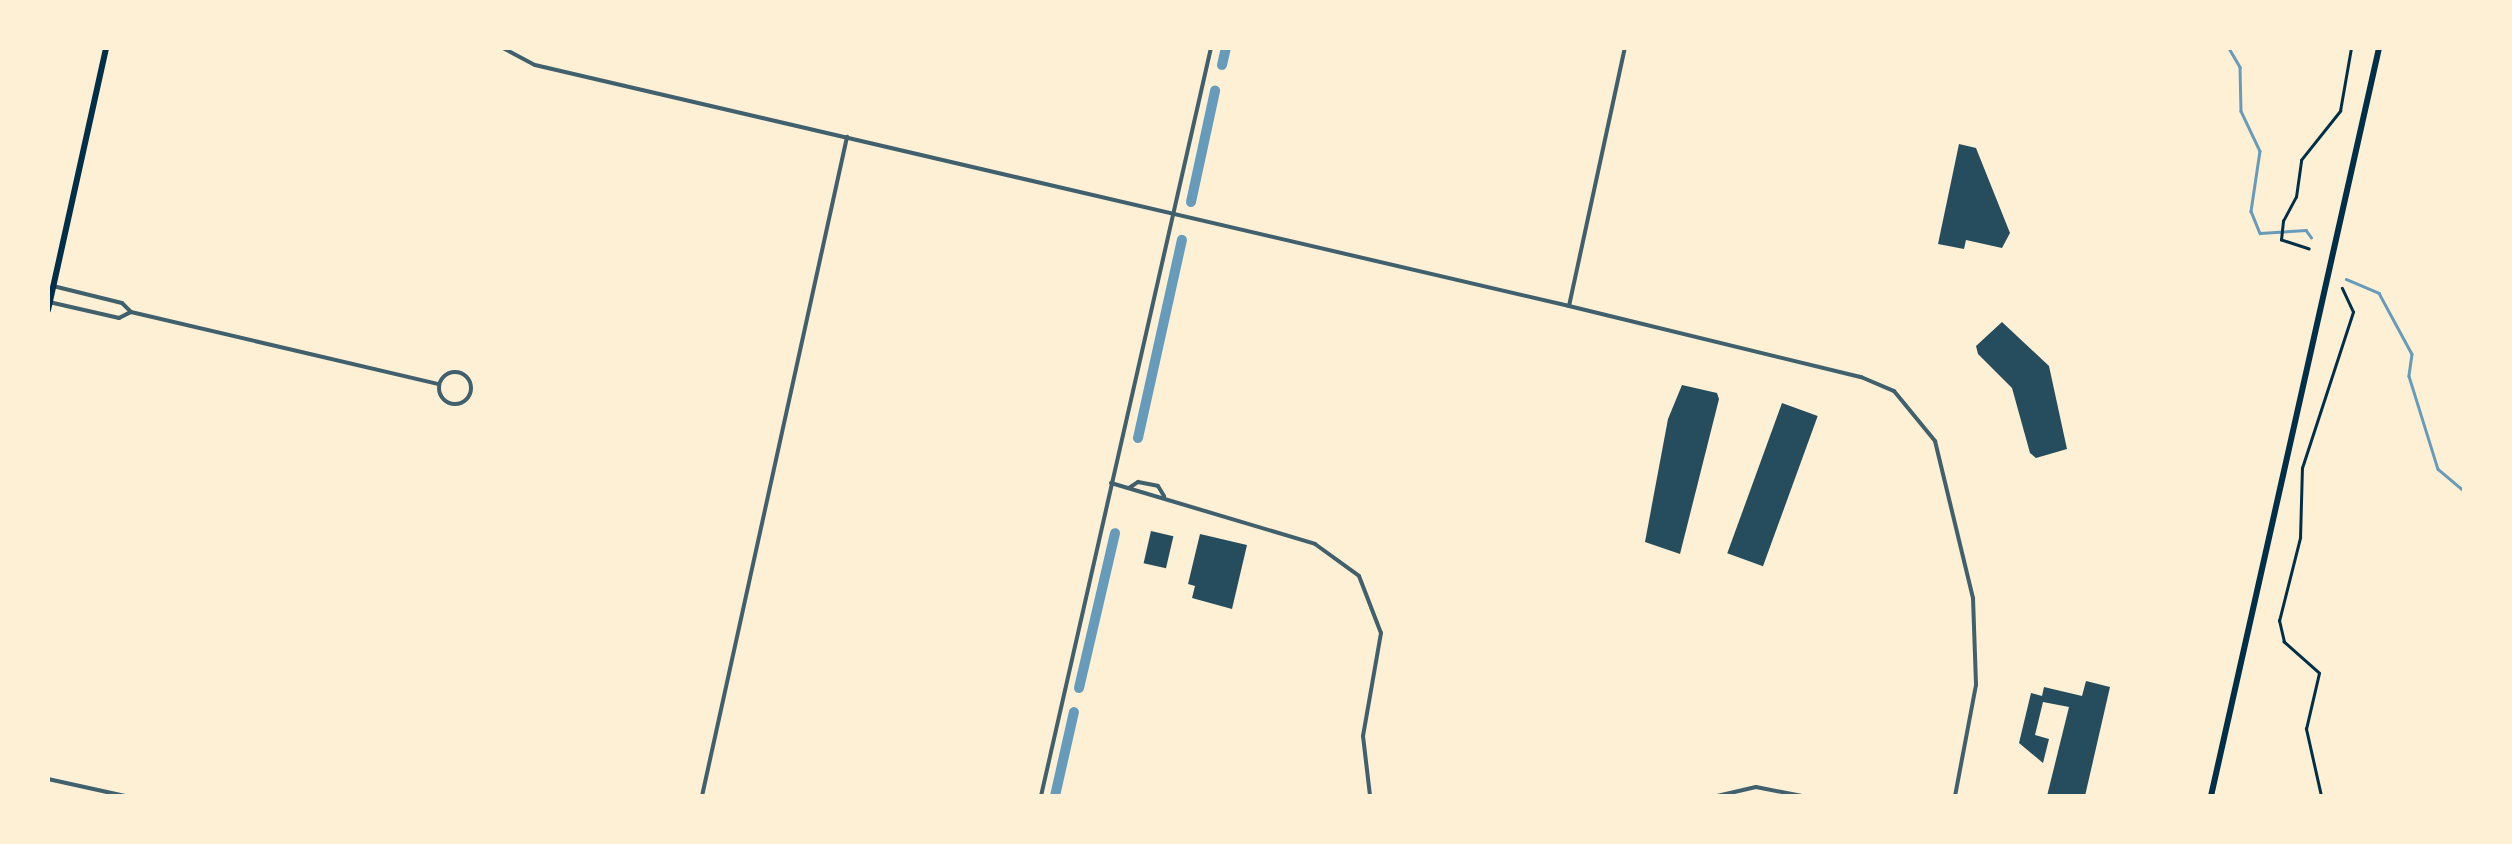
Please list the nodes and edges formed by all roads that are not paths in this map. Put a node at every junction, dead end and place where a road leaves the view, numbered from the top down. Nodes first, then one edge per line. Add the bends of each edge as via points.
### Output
1 (106, 48) edge
2 (503, 48) edge
3 (1211, 48) edge
4 (1625, 48) edge
5 (2379, 48) edge
6 (847, 137) junction
7 (1174, 213) junction
8 (53, 286) junction
9 (48, 306) edge
10 (1569, 306) junction
11 (131, 312) junction
12 (439, 384) junction
13 (1111, 483) junction
14 (1129, 488) junction
15 (1164, 496) junction
16 (48, 780) edge
17 (126, 796) edge
18 (702, 796) edge
19 (1041, 796) edge
20 (1370, 796) edge
21 (1717, 796) edge
22 (1802, 796) edge
23 (1955, 796) edge
24 (2211, 796) edge

1 - 8 main road
2 - 6 street via 535,65
3 - 7 street
4 - 10 street
5 - 24 main road
6 - 7 street
6 - 18 street
7 - 10 street
7 - 13 street
8 - 9 main road
8 - 11 street via 122,303
9 - 11 street via 118,318
10 - 23 street via 1861,377 1894,391 1916,412 1934,441 1974,598 1976,685
11 - 12 street
12 - 12 street via 451,403 470,393 469,379 457,372
13 - 14 street
13 - 19 street
14 - 15 street
14 - 15 street via 1138,482 1158,486
15 - 20 street via 1315,544 1358,576 1381,633 1363,736
16 - 17 street
21 - 22 street via 1756,786

